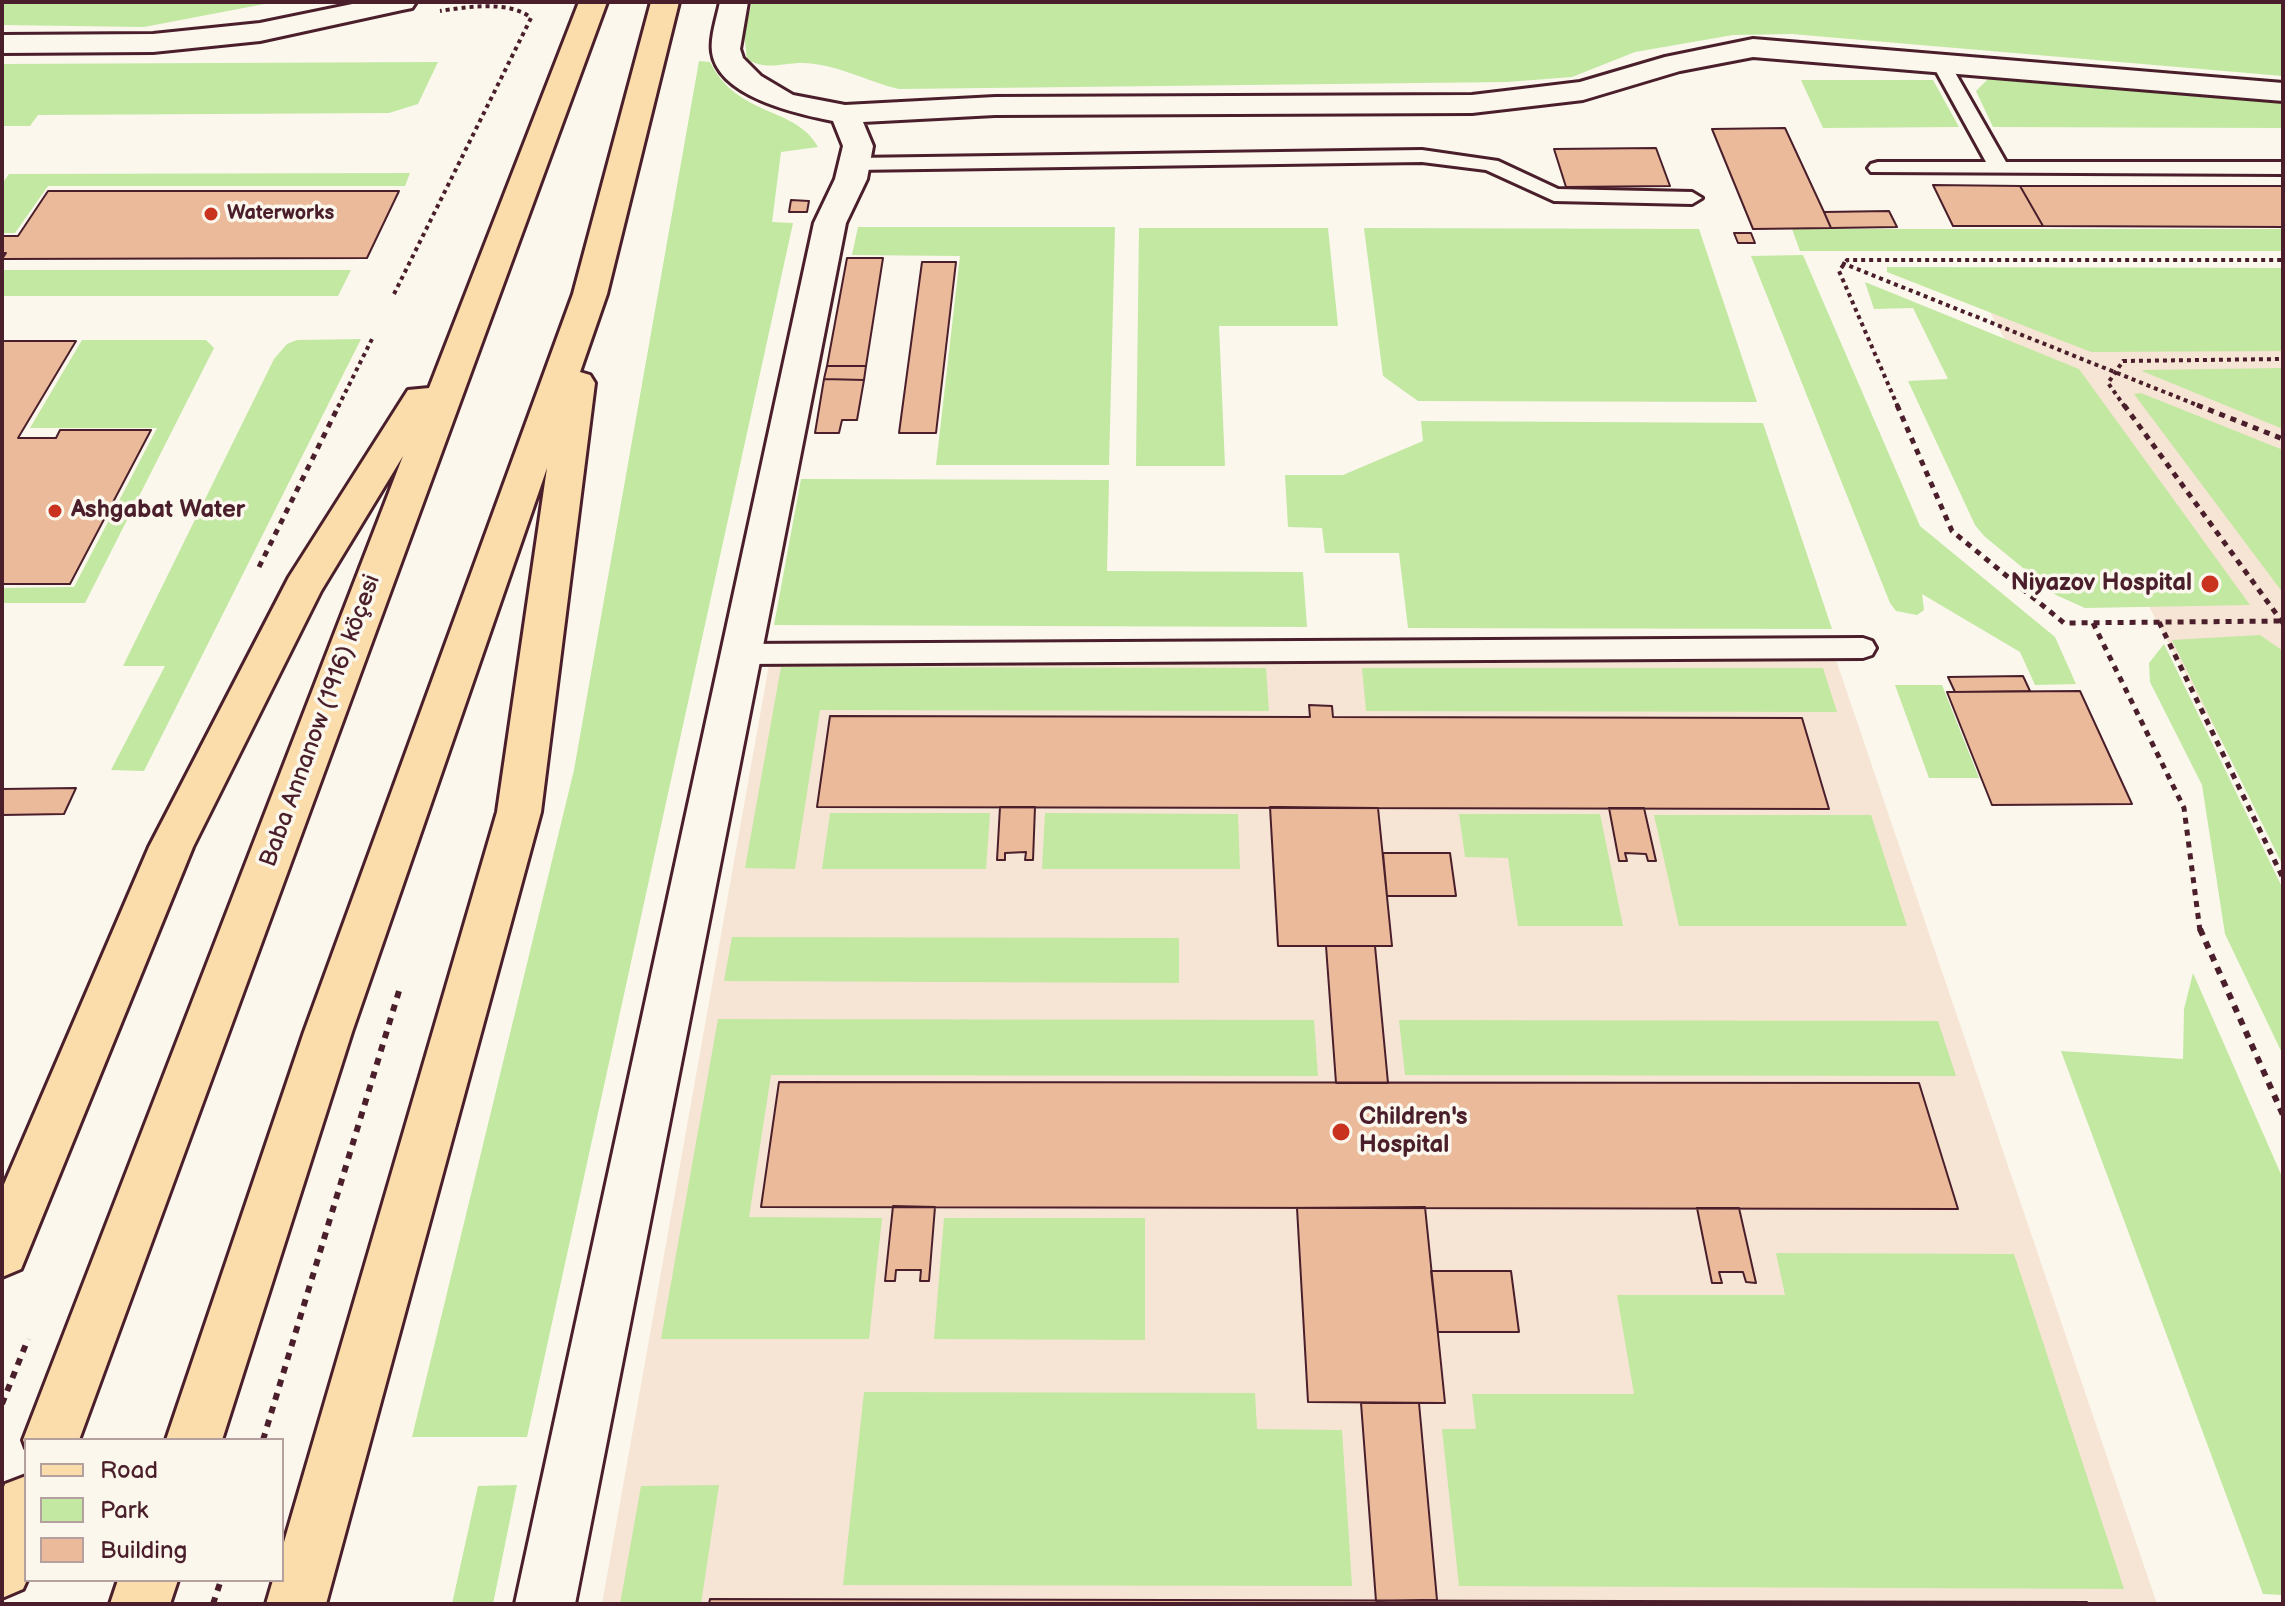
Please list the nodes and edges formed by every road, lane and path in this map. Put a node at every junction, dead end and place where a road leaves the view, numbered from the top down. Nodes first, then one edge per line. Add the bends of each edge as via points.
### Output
1 (402, 2) edge
2 (593, 2) edge
3 (665, 2) edge
4 (734, 2) edge
5 (487, 3) edge
6 (472, 5) dead end
7 (2, 44) edge
8 (1940, 62) junction
9 (2283, 92) edge
10 (845, 114) junction
11 (854, 164) junction
12 (1878, 168) dead end
13 (1999, 168) junction
14 (2283, 168) edge
15 (1692, 198) dead end
16 (2283, 260) edge
17 (1842, 263) junction
18 (394, 294) dead end
19 (590, 294) junction
20 (472, 318) junction
21 (373, 337) dead end
22 (2283, 359) edge
23 (2115, 372) junction
24 (2283, 439) edge
25 (256, 573) dead end
26 (2159, 622) junction
27 (2283, 622) edge
28 (2093, 623) junction
29 (1863, 648) dead end
30 (741, 654) junction
31 (2283, 878) edge
32 (387, 1031) dead end
33 (2283, 1115) edge
34 (7, 1230) edge
35 (52, 1438) edge
36 (195, 1438) edge
37 (264, 1438) edge
38 (24, 1510) edge
39 (2, 1568) edge
40 (147, 1582) edge
41 (220, 1582) edge
42 (140, 1604) edge
43 (213, 1604) edge
44 (296, 1604) edge
45 (545, 1604) edge

1 - 7 street via 260,32 153,43
2 - 20 main road, Baba Annanow (1916) köçesi
3 - 19 main road
4 - 10 street via 726,49 729,61 784,102
5 - 6 path
5 - 18 path via 521,7 531,18
8 - 9 street
8 - 10 street via 1753,48 1675,63 1583,91 1472,104 982,106
8 - 13 lane
10 - 11 street via 858,146
11 - 15 lane via 1422,156 1491,165 1554,195
11 - 30 street via 830,223
12 - 13 lane
13 - 14 lane
16 - 17 path
17 - 23 path
17 - 28 path via 1841,280 1952,531 2064,623
19 - 36 main road via 328,1032
19 - 44 main road via 519,812
20 - 34 main road via 303,587 171,847
20 - 35 main road, Baba Annanow (1916) köçesi
21 - 25 path
22 - 23 path via 2123,361
23 - 24 path
23 - 27 path via 2108,383
26 - 27 path
26 - 28 path
26 - 31 path
28 - 33 path via 2184,808 2201,937
29 - 30 lane
30 - 45 street
32 - 37 path
38 - 39 main road
40 - 42 main road
41 - 43 path

